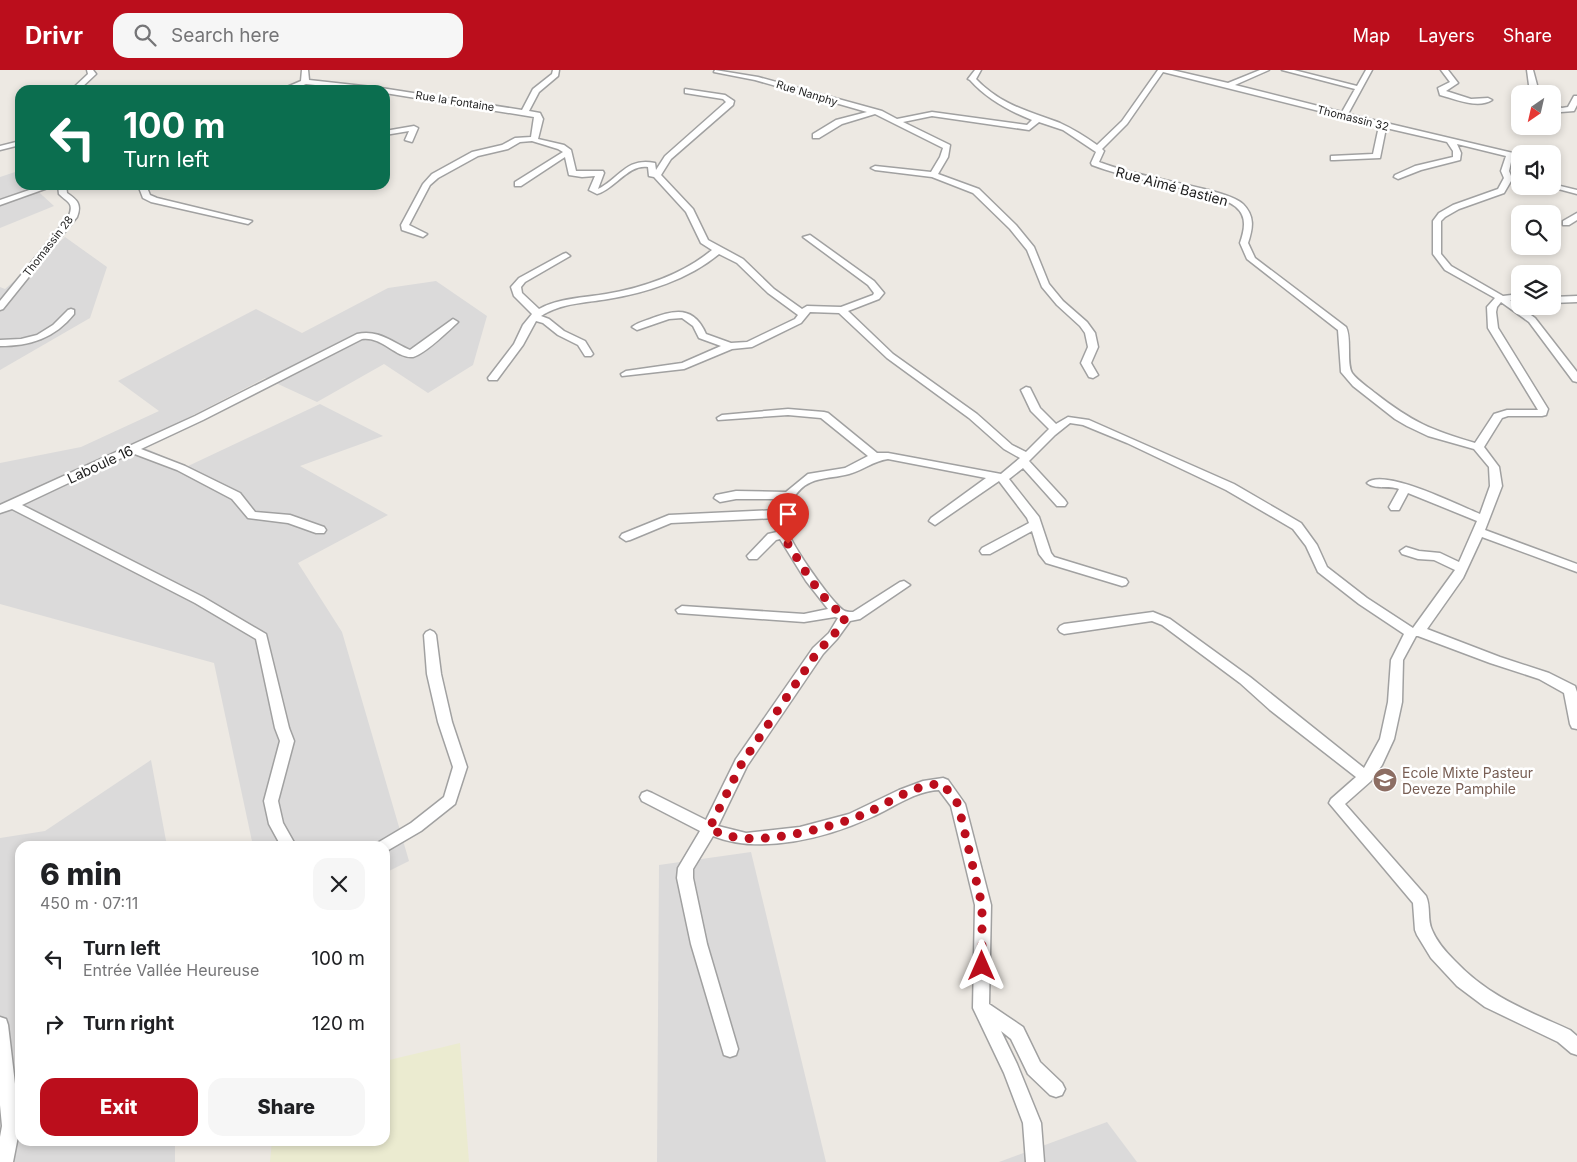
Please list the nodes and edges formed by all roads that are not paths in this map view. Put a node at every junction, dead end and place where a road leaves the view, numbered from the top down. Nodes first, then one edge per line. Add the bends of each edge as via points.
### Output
1 (90, 70) edge
2 (305, 70) edge
3 (556, 70) edge
4 (720, 70) edge
5 (978, 70) edge
6 (1161, 70) edge
7 (1266, 70) edge
8 (1285, 70) edge
9 (1369, 70) edge
10 (1444, 70) edge
11 (1530, 70) edge
12 (305, 82) junction
13 (80, 85) edge
14 (297, 85) edge
15 (333, 85) edge
16 (1533, 85) edge
17 (1227, 86) junction
18 (1358, 88) junction
19 (688, 91) dead end
20 (390, 92) edge
21 (1488, 100) dead end
22 (1576, 100) edge
23 (1561, 110) edge
24 (524, 112) junction
25 (875, 112) junction
26 (1344, 115) junction
27 (1037, 119) junction
28 (898, 121) junction
29 (1383, 125) junction
30 (390, 132) edge
31 (816, 136) dead end
32 (534, 139) junction
33 (409, 140) dead end
34 (1450, 140) junction
35 (15, 144) edge
36 (0, 148) edge
37 (1097, 149) junction
38 (568, 152) junction
39 (1334, 158) dead end
40 (875, 168) dead end
41 (933, 174) junction
42 (657, 175) junction
43 (1398, 177) dead end
44 (1508, 178) junction
45 (1511, 178) edge
46 (518, 184) dead end
47 (1561, 188) edge
48 (37, 190) edge
49 (62, 190) edge
50 (144, 190) edge
51 (1577, 192) edge
52 (0, 202) edge
53 (1577, 216) edge
54 (248, 221) dead end
55 (1566, 223) dead end
56 (423, 234) dead end
57 (807, 237) dead end
58 (718, 250) junction
59 (566, 256) dead end
60 (1511, 297) edge
61 (1501, 298) junction
62 (1577, 299) edge
63 (1561, 300) edge
64 (0, 306) edge
65 (842, 310) junction
66 (70, 312) dead end
67 (802, 313) junction
68 (536, 315) junction
69 (453, 322) dead end
70 (637, 328) dead end
71 (0, 344) edge
72 (730, 346) junction
73 (588, 354) dead end
74 (626, 374) dead end
75 (1093, 375) dead end
76 (493, 378) dead end
77 (1577, 379) edge
78 (1026, 390) dead end
79 (722, 418) dead end
80 (1054, 428) junction
81 (132, 448) junction
82 (1478, 448) junction
83 (875, 457) junction
84 (1024, 459) junction
85 (999, 477) junction
86 (1373, 483) dead end
87 (1406, 488) junction
88 (790, 496) junction
89 (720, 498) dead end
90 (1061, 502) dead end
91 (13, 505) junction
92 (1395, 507) dead end
93 (0, 509) edge
94 (781, 514) junction
95 (935, 520) dead end
96 (1484, 520) junction
97 (1036, 524) junction
98 (320, 530) dead end
99 (1479, 532) junction
100 (783, 535) junction
101 (626, 537) dead end
102 (986, 551) dead end
103 (1406, 551) dead end
104 (753, 556) dead end
105 (1577, 568) edge
106 (1462, 569) junction
107 (1122, 582) dead end
108 (904, 585) dead end
109 (682, 610) dead end
110 (842, 615) junction
111 (1064, 629) dead end
112 (1415, 632) junction
113 (430, 635) dead end
114 (1577, 724) edge
115 (1366, 777) junction
116 (647, 797) dead end
117 (709, 829) junction
118 (286, 841) edge
119 (390, 842) edge
120 (981, 1008) junction
121 (0, 1025) edge
122 (1577, 1047) edge
123 (730, 1049) dead end
124 (1056, 1089) dead end
125 (4, 1162) edge
126 (1035, 1162) edge

1 - 13 street via 92,74
2 - 12 street
3 - 24 street via 556,75 536,92
4 - 25 street, Rue Nanphy via 717,72 756,78
5 - 27 street via 972,79 976,84 1010,107
6 - 17 street, Thomassin 32
6 - 37 street via 1126,122
7 - 17 street
8 - 18 street
9 - 18 street
10 - 21 street via 1454,83 1441,90 1443,93 1471,101
11 - 16 street
12 - 14 street
12 - 15 street, Rue la Fontaine
17 - 26 street, Thomassin 32
18 - 26 street
19 - 42 street via 725,98 730,103 668,158
20 - 24 street, Rue la Fontaine
22 - 23 street via 1571,109
24 - 32 street via 537,115 539,119
25 - 28 street, Rue Nanphy
25 - 31 street via 839,122
26 - 29 street, Thomassin 32
27 - 28 street via 1029,128 932,114
27 - 37 street via 1060,126
28 - 41 street, Rue Nanphy via 947,147
29 - 34 street, Thomassin 32
29 - 39 street via 1377,156
30 - 33 street via 414,128
32 - 38 street
32 - 56 street via 518,140 505,148 475,154 430,180 405,225 405,228
34 - 43 street via 1456,148 1457,158
34 - 44 street, Thomassin 32 via 1510,155 1505,171
35 - 36 street
37 - 82 street, Rue Aimé Bastien via 1100,151 1096,163 1116,171 1207,193 1239,205 1247,216 1249,227 1244,243 1251,260 1343,329 1346,372 1357,384 1411,424
38 - 42 street via 572,172 582,175 600,173 595,192 642,164 652,166 652,174
38 - 46 street
40 - 41 street
41 - 75 street via 976,191 1014,227 1031,249 1044,285 1090,333 1093,347 1086,363
42 - 58 street via 690,211 704,241
44 - 45 street
44 - 61 street via 1501,192 1456,207 1437,221 1436,254 1448,268
47 - 51 street
48 - 52 street
49 - 64 street, Thomassin 28 via 74,202 73,217
50 - 54 street via 146,196 154,200
53 - 55 street
57 - 65 street via 871,283 879,293
58 - 67 street via 745,264 767,288
58 - 68 street via 666,280 608,297 556,305
59 - 68 street via 522,280 516,287 517,294
60 - 61 street
61 - 77 street via 1532,320
61 - 82 street via 1490,312 1493,328 1543,409 1542,413 1498,416
62 - 63 street
65 - 67 street via 819,308
65 - 84 street via 890,356 973,416
66 - 71 street via 55,330 32,340
67 - 72 street via 798,321 756,342
68 - 73 street via 582,343
68 - 76 street
69 - 81 street, Laboule 16 via 411,354 373,334 360,336 199,418
70 - 72 street via 682,314 691,316 702,336
72 - 74 street via 684,366
78 - 80 street via 1035,409
79 - 83 street via 788,412 824,415
80 - 84 street
80 - 112 street via 1068,420 1085,422 1230,487 1297,526 1322,569 1363,601
81 - 91 street, Laboule 16
81 - 98 street via 236,496 252,515 290,519
82 - 96 street via 1494,467 1496,486
83 - 85 street via 903,458
83 - 88 street via 848,471 812,476
84 - 85 street via 1016,470
84 - 90 street
85 - 95 street
85 - 97 street via 1033,516
86 - 87 street via 1394,483
87 - 92 street
87 - 96 street
88 - 89 street via 736,495
88 - 94 street
91 - 93 street, Laboule 16
91 - 118 street via 199,600 262,637 287,741 271,801 276,824
94 - 100 street
94 - 101 street via 669,519
96 - 99 street
97 - 102 street
97 - 107 street via 1050,560
99 - 105 street
99 - 106 street
100 - 104 street via 772,537
100 - 110 street via 810,578
103 - 106 street via 1418,556 1436,556
106 - 112 street
108 - 110 street via 856,616
109 - 110 street via 804,618
110 - 117 street via 833,636 818,651 742,763
111 - 115 street via 1153,616 1166,622 1245,680
112 - 114 street via 1544,676 1570,690
112 - 115 street via 1398,660 1395,702 1387,739
113 - 119 street via 436,684 460,767 450,800
115 - 122 street via 1336,803 1421,901 1423,930 1437,952 1462,981 1491,1002 1564,1036
116 - 117 street
117 - 120 street via 735,838 785,835 850,820 914,790 943,784 958,804 982,905
117 - 123 street via 686,868 685,878 699,944
120 - 124 street via 1018,1033 1034,1068
120 - 126 street via 1032,1123
121 - 125 street via 11,1126

